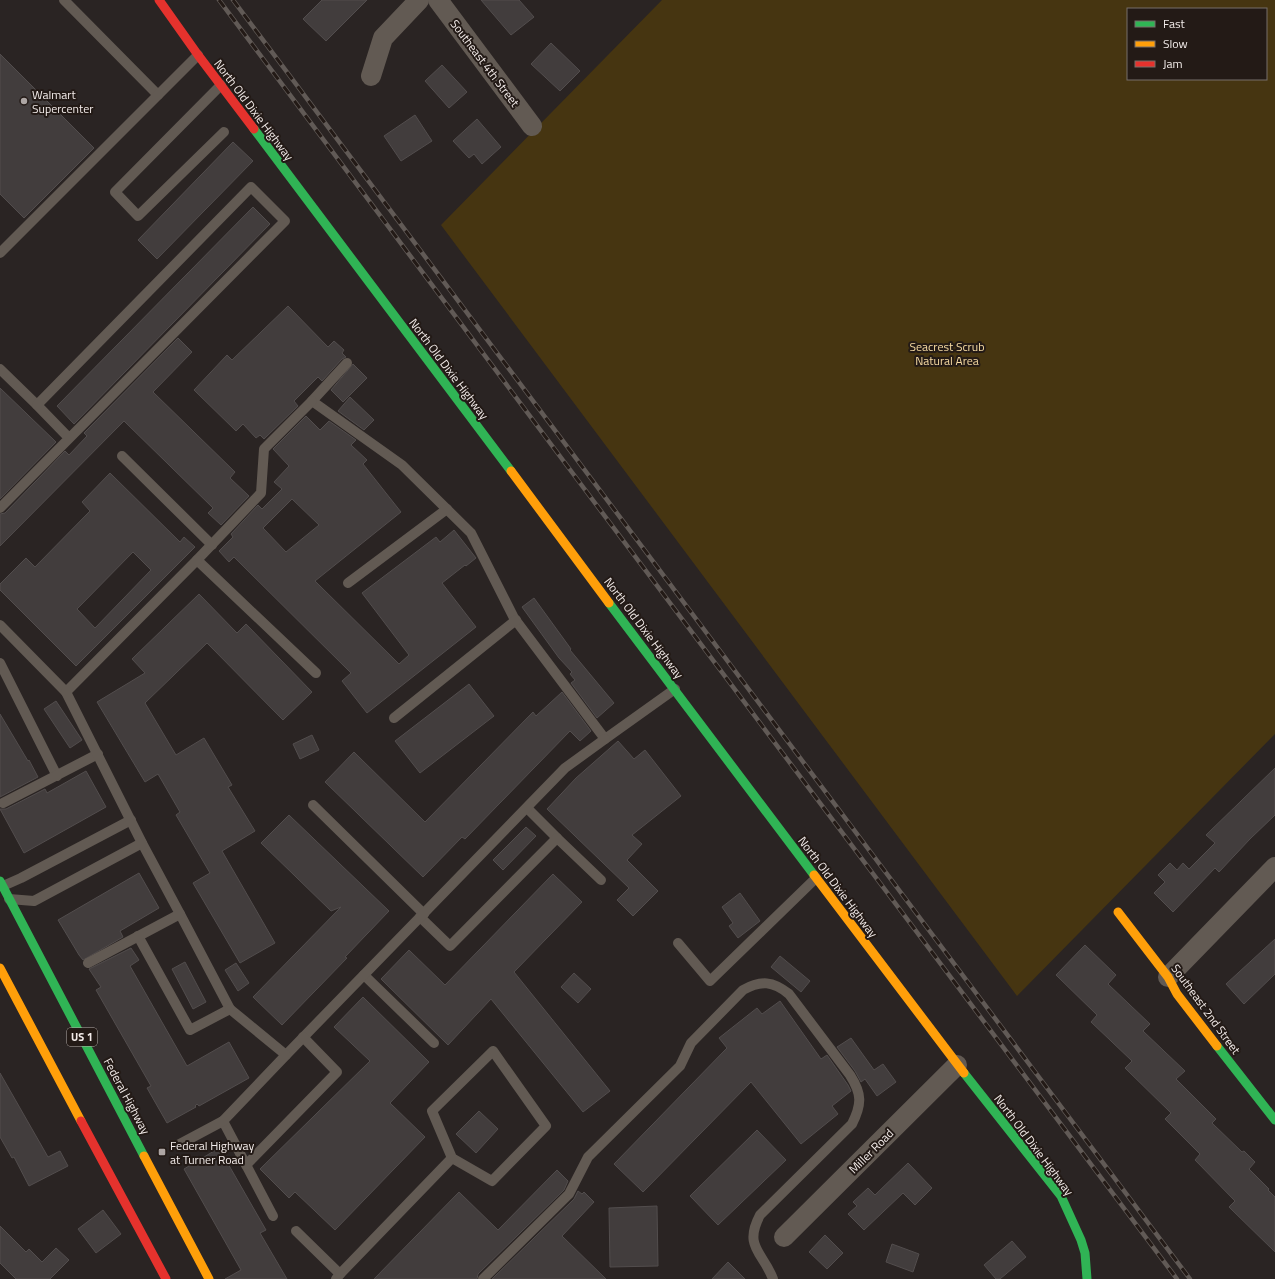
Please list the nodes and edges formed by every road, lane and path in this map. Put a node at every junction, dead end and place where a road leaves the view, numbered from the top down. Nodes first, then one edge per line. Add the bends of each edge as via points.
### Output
1 (64, 0) edge
2 (159, 0) edge
3 (419, 0) edge
4 (438, 0) edge
5 (198, 55) junction
6 (372, 76) dead end
7 (221, 85) junction
8 (158, 95) junction
9 (532, 126) dead end
10 (224, 132) dead end
11 (0, 253) edge
12 (347, 363) dead end
13 (0, 369) edge
14 (312, 401) junction
15 (37, 406) junction
16 (70, 438) junction
17 (122, 456) dead end
18 (0, 508) edge
19 (447, 509) junction
20 (212, 545) junction
21 (197, 560) junction
22 (348, 584) dead end
23 (516, 620) junction
24 (0, 624) edge
25 (0, 663) edge
26 (316, 673) dead end
27 (675, 690) junction
28 (66, 692) junction
29 (394, 718) dead end
30 (605, 739) junction
31 (98, 754) junction
32 (57, 776) junction
33 (3, 803) dead end
34 (312, 805) dead end
35 (527, 808) junction
36 (131, 820) junction
37 (558, 838) junction
38 (142, 843) junction
39 (1275, 867) edge
40 (816, 878) junction
41 (601, 880) dead end
42 (1, 884) edge
43 (5, 898) edge
44 (1118, 912) dead end
45 (180, 914) junction
46 (422, 916) junction
47 (138, 936) junction
48 (678, 943) dead end
49 (88, 963) dead end
50 (0, 968) edge
51 (364, 976) junction
52 (1168, 977) junction
53 (3, 981) edge
54 (230, 1009) junction
55 (303, 1037) junction
56 (434, 1043) dead end
57 (286, 1055) junction
58 (957, 1065) junction
59 (1275, 1120) edge
60 (224, 1121) junction
61 (178, 1145) dead end
62 (452, 1158) junction
63 (246, 1165) junction
64 (273, 1216) dead end
65 (296, 1231) dead end
66 (784, 1236) dead end
67 (338, 1277) edge
68 (166, 1279) edge
69 (210, 1279) edge
70 (483, 1279) edge
71 (773, 1279) edge
72 (1087, 1279) edge

1 - 8 lane
2 - 5 street, North Old Dixie Highway
3 - 6 street via 383,38
4 - 9 street, Southeast 4th Street
5 - 7 street, North Old Dixie Highway
5 - 8 lane
7 - 10 lane via 114,192 138,216
7 - 27 street, North Old Dixie Highway
8 - 11 lane
12 - 14 lane
13 - 15 lane
14 - 19 lane via 402,465
14 - 20 lane via 264,448 261,493
15 - 16 lane
15 - 16 lane via 251,187 285,220
16 - 18 lane
17 - 20 lane
19 - 22 lane
19 - 23 lane via 471,534
20 - 21 lane
21 - 26 lane
21 - 28 lane
23 - 29 lane
23 - 30 lane
24 - 28 lane
25 - 32 lane
27 - 30 lane
27 - 40 street, North Old Dixie Highway
28 - 31 lane
30 - 35 lane via 566,768
31 - 32 lane
31 - 36 lane
32 - 33 lane
34 - 46 lane
35 - 37 lane
35 - 46 lane
36 - 38 lane
36 - 42 lane via 21,878
37 - 41 lane
37 - 46 lane via 450,946
38 - 43 lane via 34,901
38 - 45 lane
39 - 52 street
40 - 48 lane via 710,981
40 - 58 street, North Old Dixie Highway
42 - 43 street, Federal Highway / US 1
43 - 69 street, Federal Highway / US 1
44 - 52 street, Southeast 2nd Street
45 - 47 lane
45 - 54 lane
46 - 51 lane
47 - 49 lane
47 - 54 lane via 190,1030
50 - 53 street
51 - 55 lane
51 - 56 lane
52 - 59 street, Southeast 2nd Street via 1177,994
53 - 68 street
54 - 57 lane
55 - 57 lane
55 - 63 lane via 337,1072
57 - 60 lane
58 - 66 street, Miller Road
58 - 72 street, North Old Dixie Highway via 1061,1196 1081,1240
60 - 61 lane
60 - 63 lane
62 - 62 lane via 492,1181 546,1126 493,1051 432,1111
62 - 67 lane
63 - 64 lane
65 - 67 lane
70 - 71 lane via 570,1194 588,1157 680,1066 690,1043 743,990 761,983 772,984 789,994 850,1075 857,1086 860,1099 858,1112 852,1124 760,1215 755,1225 755,1247

